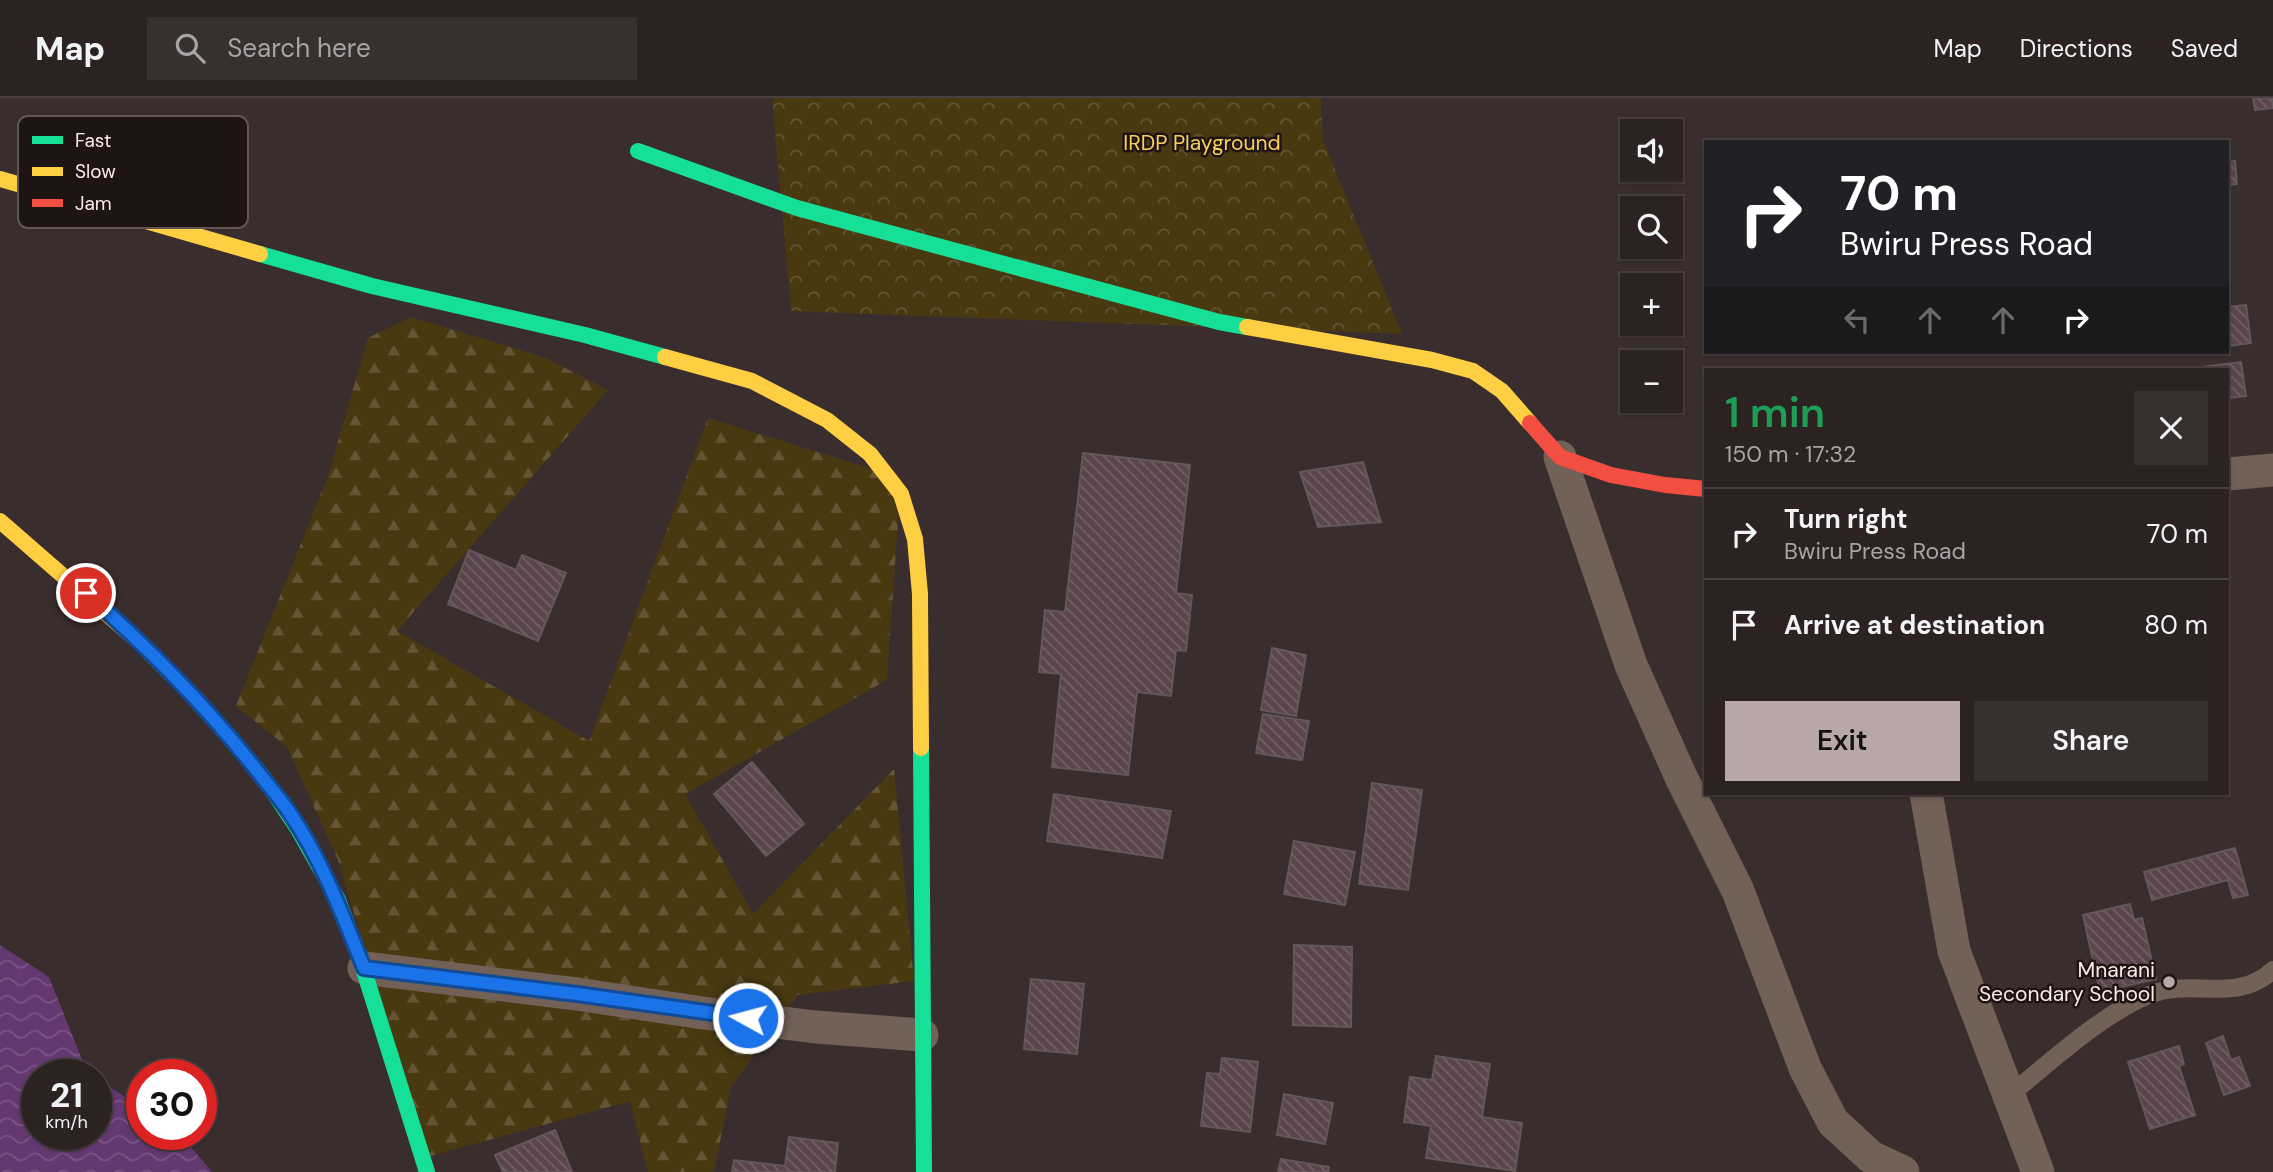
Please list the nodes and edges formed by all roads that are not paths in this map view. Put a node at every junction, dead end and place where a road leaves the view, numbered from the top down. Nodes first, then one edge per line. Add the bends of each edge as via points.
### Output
1 (638, 151) dead end
2 (0, 178) edge
3 (18, 183) edge
4 (172, 228) edge
5 (1560, 457) junction
6 (2273, 470) edge
7 (2229, 474) edge
8 (1704, 488) edge
9 (0, 521) edge
10 (1926, 795) edge
11 (364, 968) junction
12 (2273, 970) edge
13 (922, 1035) junction
14 (2008, 1096) junction
15 (427, 1172) edge
16 (924, 1172) edge
17 (1903, 1172) edge
18 (2038, 1172) edge

1 - 5 street via 797,208 1183,313 1432,360 1473,372 1502,391
2 - 3 street
4 - 13 street via 372,286 585,335 752,381 827,420 870,454 901,494 915,539 920,594
5 - 8 street via 1611,475
5 - 17 street via 1631,665 1738,891 1805,1068 1833,1122 1871,1157
6 - 7 street
9 - 11 street via 120,623 238,747 292,815 330,884
10 - 14 street via 1954,951
11 - 13 street via 804,1025
11 - 15 street
12 - 14 lane via 2258,981 2228,990 2167,988 2147,996 2114,1013
13 - 16 street
14 - 18 street

